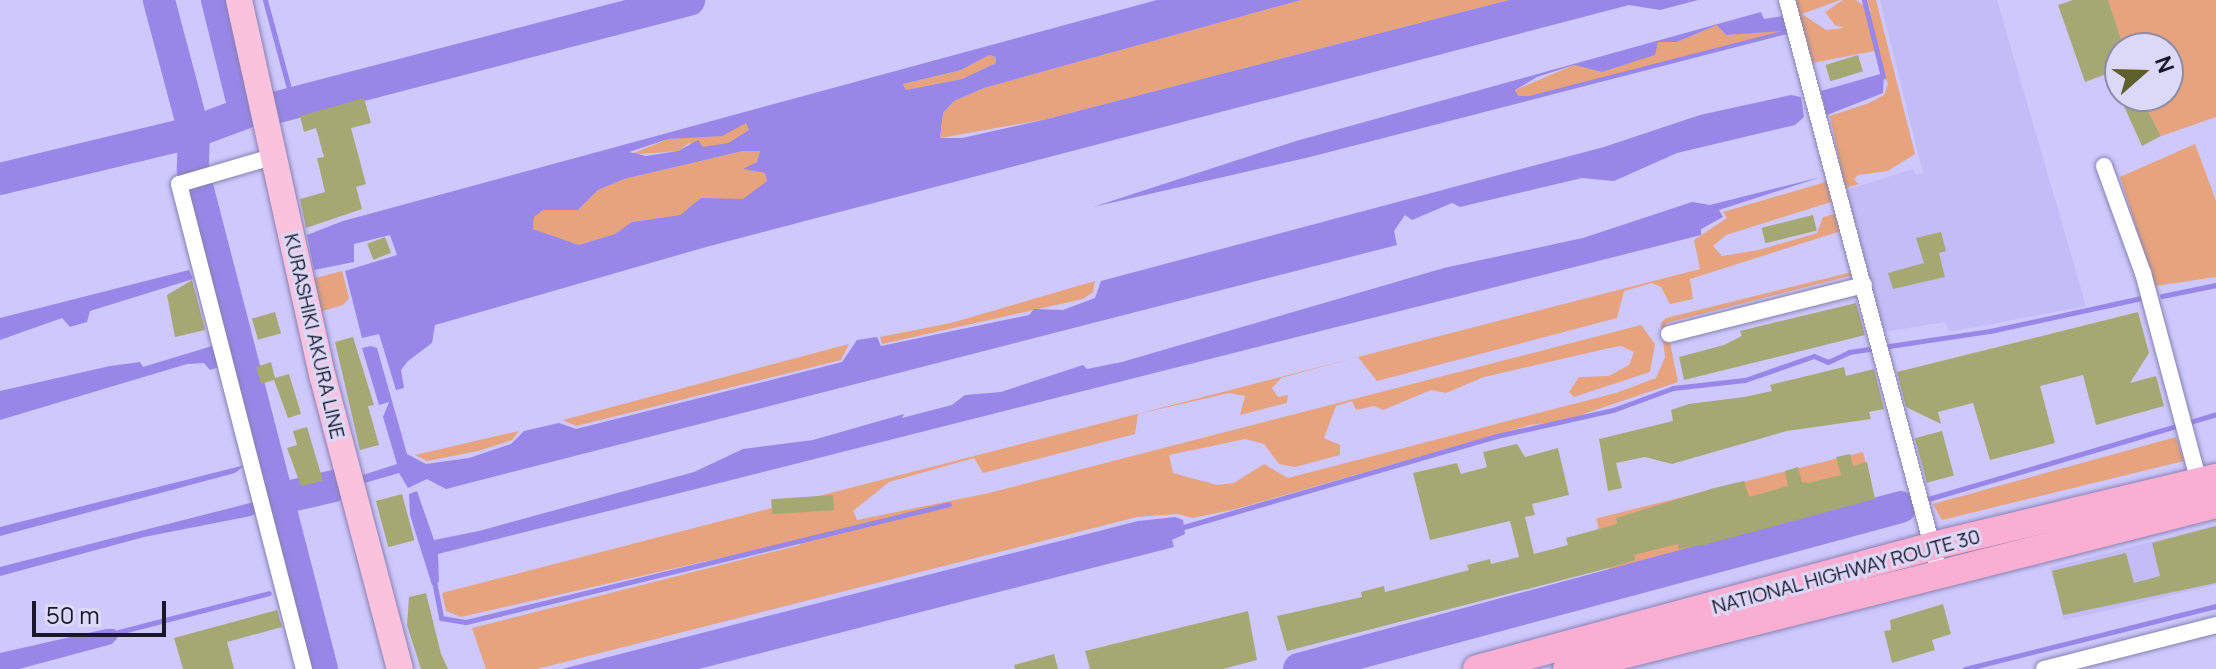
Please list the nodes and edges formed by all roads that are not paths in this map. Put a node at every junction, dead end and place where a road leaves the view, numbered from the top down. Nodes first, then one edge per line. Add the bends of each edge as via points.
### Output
1 (239, 0) edge
2 (1787, 0) edge
3 (275, 156) junction
4 (2104, 166) dead end
5 (1864, 285) junction
6 (1669, 334) dead end
7 (2209, 493) edge
8 (1936, 559) junction
9 (2216, 625) edge
10 (304, 669) edge
11 (400, 669) edge
12 (1477, 669) edge
13 (1567, 669) edge
14 (2044, 669) edge

1 - 3 main road, KURASHIKI AKURA LINE
2 - 5 street
3 - 10 street via 179,184
3 - 11 main road, KURASHIKI AKURA LINE via 323,378
4 - 7 street via 2143,273 2183,424
5 - 6 street
5 - 8 street
7 - 8 highway, NATIONAL HIGHWAY ROUTE 30
8 - 12 highway, NATIONAL HIGHWAY ROUTE 30
8 - 13 highway, NATIONAL HIGHWAY ROUTE 30
9 - 14 street

